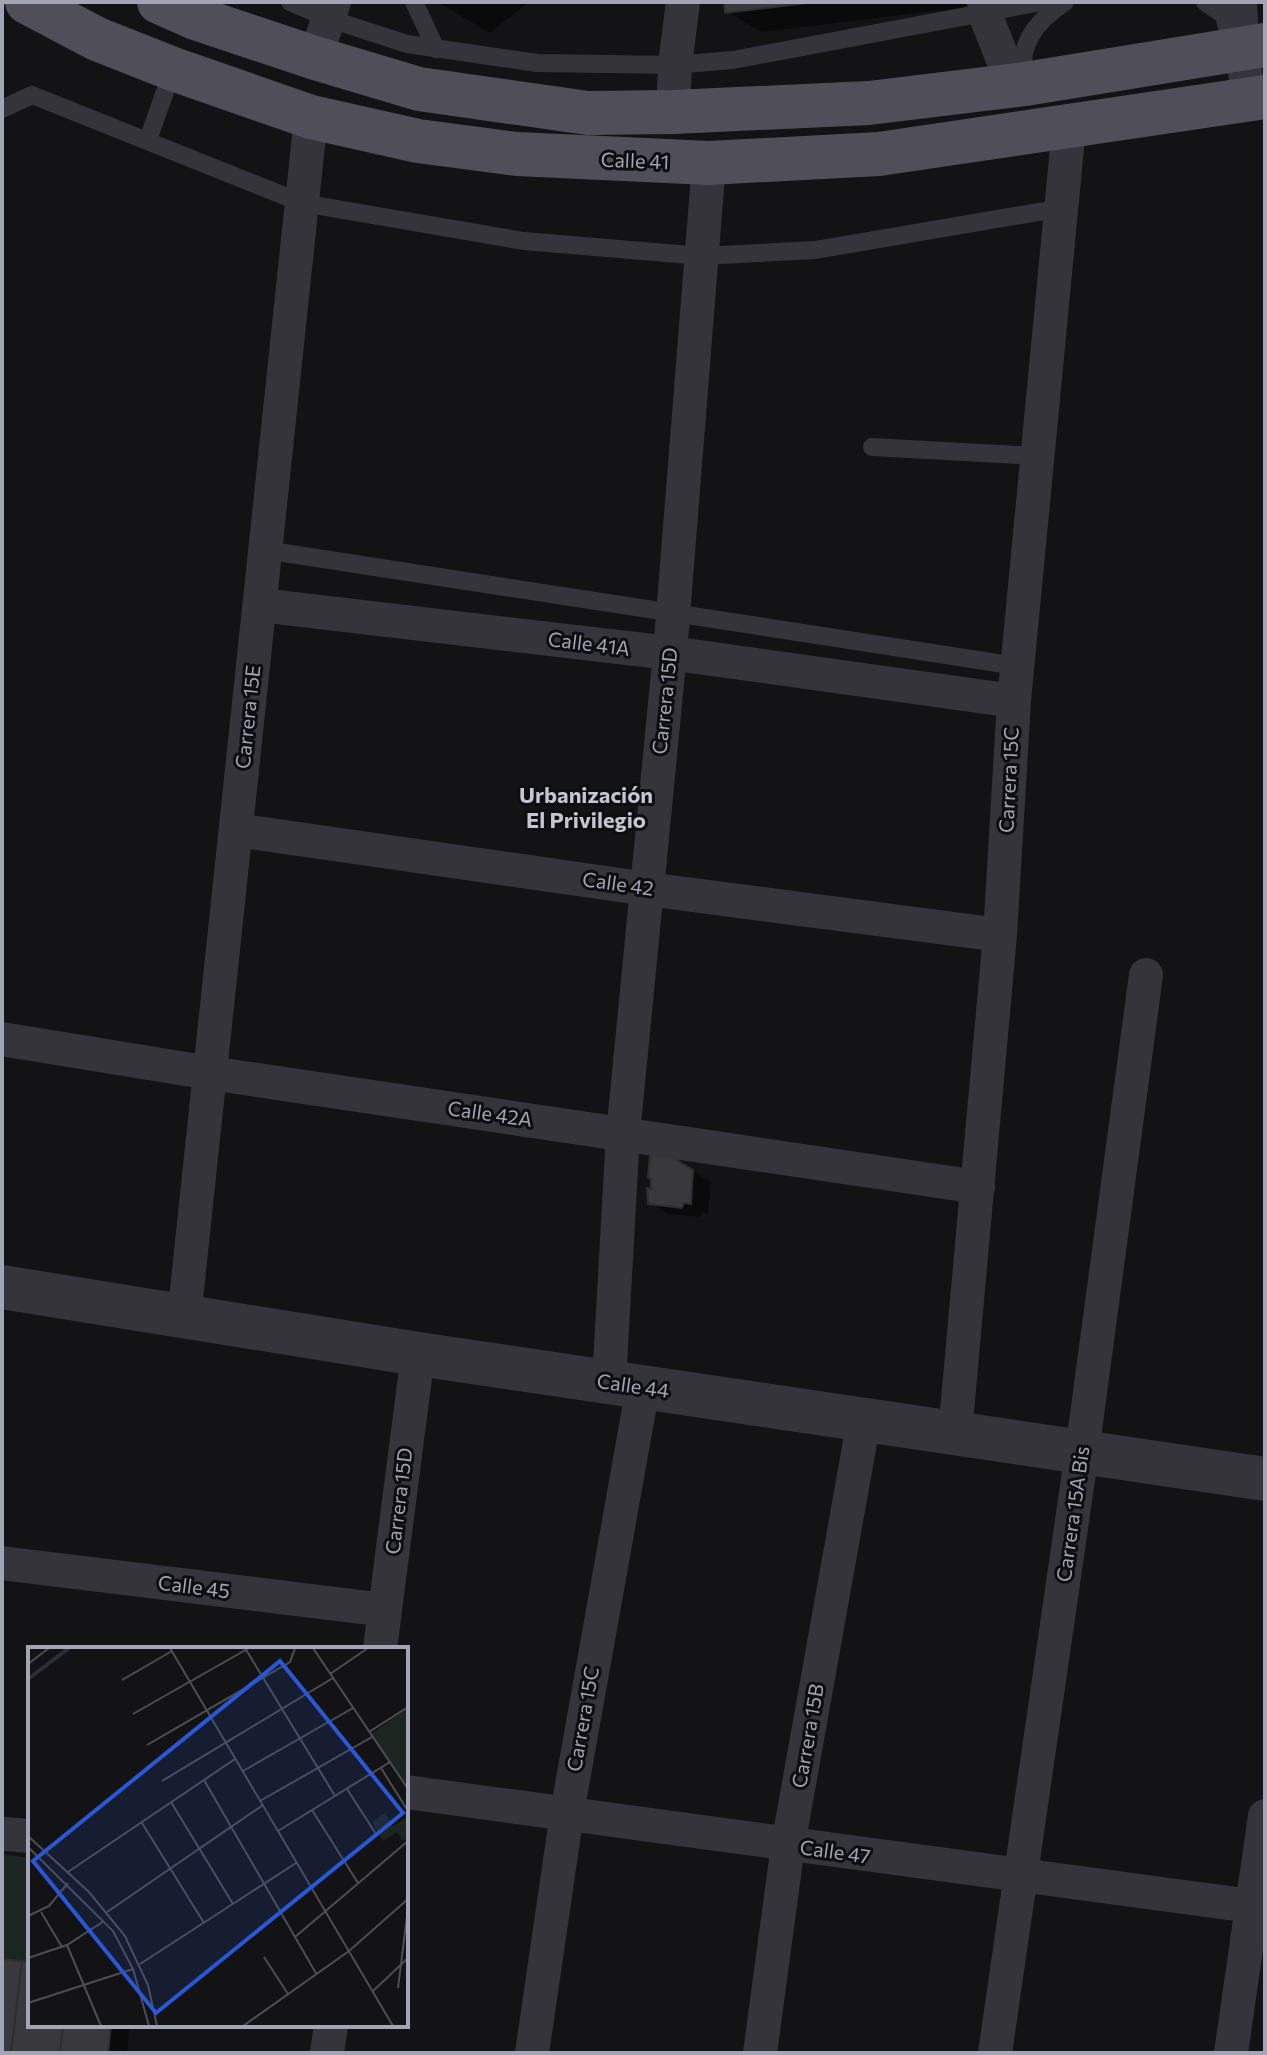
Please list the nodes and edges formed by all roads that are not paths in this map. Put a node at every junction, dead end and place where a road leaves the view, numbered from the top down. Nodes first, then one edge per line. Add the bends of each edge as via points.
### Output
1 (27, 2) edge
2 (159, 2) edge
3 (290, 2) edge
4 (414, 2) edge
5 (683, 2) edge
6 (1041, 2) edge
7 (1065, 2) edge
8 (1205, 2) edge
9 (1240, 2) edge
10 (984, 8) edge
11 (326, 26) edge
12 (1246, 48) edge
13 (436, 49) junction
14 (675, 65) junction
15 (173, 69) junction
16 (1019, 84) junction
17 (1257, 98) edge
18 (2, 109) edge
19 (673, 112) junction
20 (311, 117) junction
21 (1069, 127) junction
22 (148, 140) junction
23 (709, 163) junction
24 (302, 203) junction
25 (1062, 208) junction
26 (702, 256) junction
27 (872, 447) dead end
28 (1038, 456) junction
29 (265, 550) junction
30 (260, 605) junction
31 (674, 612) junction
32 (670, 653) junction
33 (1017, 666) junction
34 (1014, 701) junction
35 (236, 830) junction
36 (647, 889) junction
37 (1000, 935) junction
38 (1146, 975) dead end
39 (2, 1039) edge
40 (210, 1073) junction
41 (623, 1134) junction
42 (978, 1187) junction
43 (2, 1287) edge
44 (184, 1318) junction
45 (418, 1354) junction
46 (626, 1385) junction
47 (864, 1420) junction
48 (955, 1433) junction
49 (1082, 1452) junction
50 (1265, 1479) edge
51 (2, 1563) edge
52 (385, 1610) junction
53 (380, 1647) edge
54 (408, 1792) edge
55 (567, 1813) junction
56 (1265, 1816) edge
57 (788, 1845) junction
58 (1021, 1876) junction
59 (1258, 1907) edge
60 (331, 2027) edge
61 (327, 2053) edge
62 (532, 2053) edge
63 (760, 2053) edge
64 (995, 2053) edge
65 (1231, 2053) edge

1 - 15 main road, Calle 41 via 97,39
2 - 11 main road via 195,18
3 - 11 lane
4 - 13 lane
5 - 14 street
6 - 10 lane
7 - 16 lane via 1045,16 1026,45
8 - 12 lane via 1224,15 1229,33
9 - 12 street
10 - 14 lane via 733,60
10 - 16 street
11 - 13 lane
11 - 19 main road via 419,89 588,113
12 - 16 main road
12 - 17 street
13 - 14 lane via 537,63
14 - 19 street
15 - 20 main road, Calle 41
15 - 22 lane
16 - 19 main road via 869,103
17 - 21 main road, Calle 41
18 - 22 lane via 32,95
20 - 23 main road, Calle 41 via 418,141 517,154
20 - 24 street, Carrera 15E
21 - 23 main road, Calle 41 via 879,154
21 - 25 street, Carrera 15C
22 - 24 lane
23 - 26 street, Carrera 15D
24 - 26 lane via 524,241
24 - 29 street, Carrera 15E
25 - 26 lane via 815,250
25 - 28 street, Carrera 15C
26 - 31 street, Carrera 15D
27 - 28 lane
28 - 33 street, Carrera 15C
29 - 30 street, Carrera 15E
29 - 31 lane
30 - 32 street, Calle 41A
30 - 35 street, Carrera 15E
31 - 32 street, Carrera 15D
31 - 33 lane
32 - 34 street, Calle 41A
32 - 36 street, Carrera 15D
33 - 34 street, Carrera 15C
34 - 37 street, Carrera 15C
35 - 36 street, Calle 42
35 - 40 street, Carrera 15E
36 - 37 street, Calle 42
36 - 41 street, Carrera 15D
37 - 42 street, Carrera 15C
38 - 49 street, Carrera 15A Bis
39 - 40 street, Calle 42A
40 - 41 street, Calle 42A
40 - 44 street, Carrera 15E
41 - 42 street, Calle 42A
41 - 46 street, Carrera 15D
42 - 48 street, Carrera 15C
43 - 44 street, Calle 44
44 - 45 street, Calle 44
45 - 46 street, Calle 44
45 - 52 street, Carrera 15D
46 - 47 street, Calle 44
46 - 55 street, Carrera 15C
47 - 48 street, Calle 44
47 - 57 street, Carrera 15B
48 - 49 street, Calle 44
49 - 50 street, Calle 44
49 - 58 street, Carrera 15A Bis
51 - 52 street, Calle 45
52 - 53 street, Carrera 15D
54 - 55 street, Calle 47
55 - 57 street, Calle 47
55 - 62 street, Carrera 15C
56 - 59 street
57 - 58 street, Calle 47
57 - 63 street, Carrera 15B
58 - 59 street, Calle 47
58 - 64 street, Carrera 15A Bis
59 - 65 street
60 - 61 street

